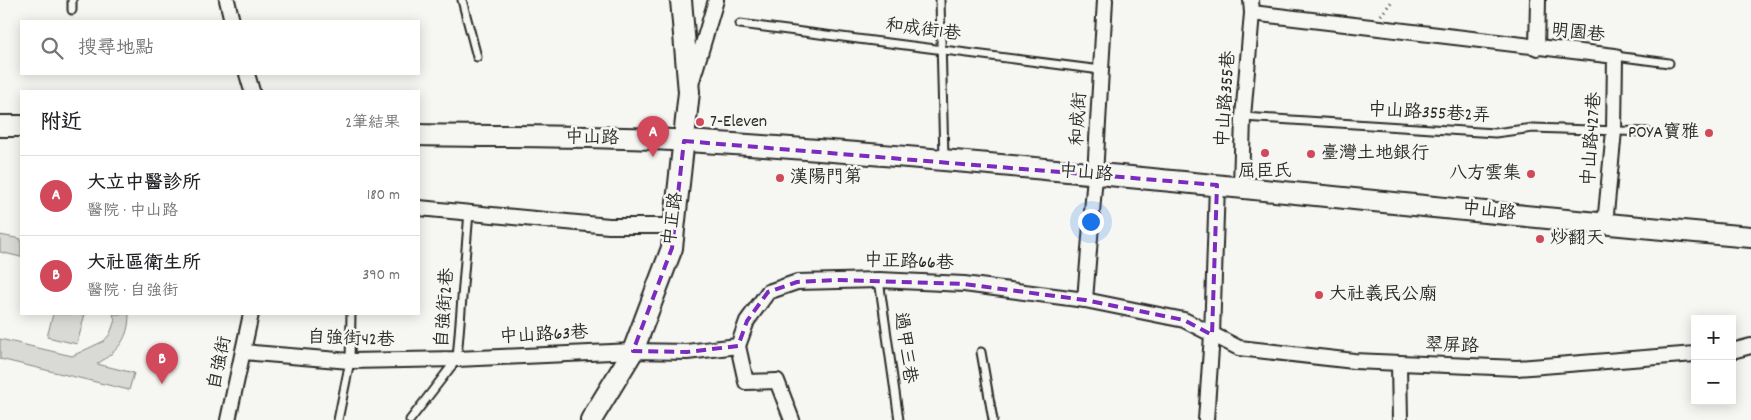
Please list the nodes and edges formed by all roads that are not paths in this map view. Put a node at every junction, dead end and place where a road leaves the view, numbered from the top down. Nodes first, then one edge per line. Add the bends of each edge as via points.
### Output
1 (72, 0) edge
2 (227, 0) edge
3 (462, 0) edge
4 (681, 0) edge
5 (716, 0) edge
6 (940, 0) edge
7 (1105, 0) edge
8 (1538, 0) edge
9 (1252, 7) edge
10 (72, 10) dead end
11 (232, 20) edge
12 (740, 24) dead end
13 (941, 48) junction
14 (1536, 48) junction
15 (1616, 56) junction
16 (477, 57) dead end
17 (1669, 63) dead end
18 (1101, 70) junction
19 (247, 75) edge
20 (252, 90) edge
21 (689, 92) junction
22 (1243, 117) junction
23 (0, 126) edge
24 (20, 126) edge
25 (1614, 131) junction
26 (1647, 132) dead end
27 (420, 135) edge
28 (684, 140) junction
29 (944, 161) junction
30 (1095, 175) junction
31 (1217, 185) junction
32 (1241, 187) junction
33 (420, 208) edge
34 (469, 212) junction
35 (1605, 224) junction
36 (674, 226) junction
37 (1751, 237) edge
38 (879, 280) junction
39 (1085, 300) junction
40 (251, 315) edge
41 (351, 315) edge
42 (1212, 335) junction
43 (738, 346) junction
44 (1751, 346) edge
45 (1736, 350) edge
46 (633, 351) junction
47 (243, 352) junction
48 (981, 352) dead end
49 (1691, 354) edge
50 (457, 359) junction
51 (350, 361) junction
52 (1399, 364) junction
53 (228, 420) edge
54 (338, 420) edge
55 (410, 420) edge
56 (591, 420) edge
57 (792, 420) edge
58 (899, 420) edge
59 (993, 420) edge
60 (1206, 420) edge
61 (1400, 420) edge

1 - 10 lane
2 - 11 street
3 - 16 lane
4 - 21 main road, 中正路
5 - 21 street
6 - 13 lane
7 - 18 street, 和成街
8 - 14 street, 明園巷
9 - 14 street, 明園巷
9 - 22 street, 中山路355巷
12 - 13 lane, 和成街1巷
13 - 18 lane, 和成街1巷
13 - 29 lane
14 - 15 street, 明園巷
15 - 17 lane
15 - 25 street, 中山路427巷
18 - 30 street, 和成街
19 - 20 street
21 - 28 main road, 中正路
22 - 25 lane, 中山路355巷2弄 via 1495,133 1533,128
22 - 32 street, 中山路355巷
23 - 24 main road
25 - 26 lane, 中山路355巷2弄
25 - 35 street, 中山路427巷
27 - 28 main road, 中山路
28 - 29 main road, 中山路
28 - 36 main road, 中正路
29 - 30 main road, 中山路
30 - 31 main road, 中山路
30 - 39 street, 和成街
31 - 32 main road, 中山路
31 - 42 street
32 - 35 main road, 中山路
33 - 34 street
34 - 36 street via 609,226
34 - 50 lane, 自強街2巷
35 - 37 main road, 中山路
36 - 46 main road, 中正路 via 672,248
38 - 39 street, 中正路66巷 via 964,284
38 - 43 street, 中正路66巷 via 797,282 768,292 747,321
38 - 58 lane, 過甲三巷
39 - 42 street, 中正路66巷 via 1184,320
40 - 47 street, 自強街
41 - 51 lane
42 - 52 street, 翠屏路 via 1240,348
42 - 60 street
43 - 46 street via 687,352
43 - 57 street via 746,382 777,381
44 - 45 street
46 - 50 street, 中山路63巷
46 - 56 main road, 中正路
47 - 51 street, 自強街42巷
47 - 53 street, 自強街
48 - 59 lane
49 - 52 street, 翠屏路 via 1517,368
50 - 51 street, 自強街42巷
50 - 55 lane, 自強街2巷
51 - 54 lane
52 - 61 street

